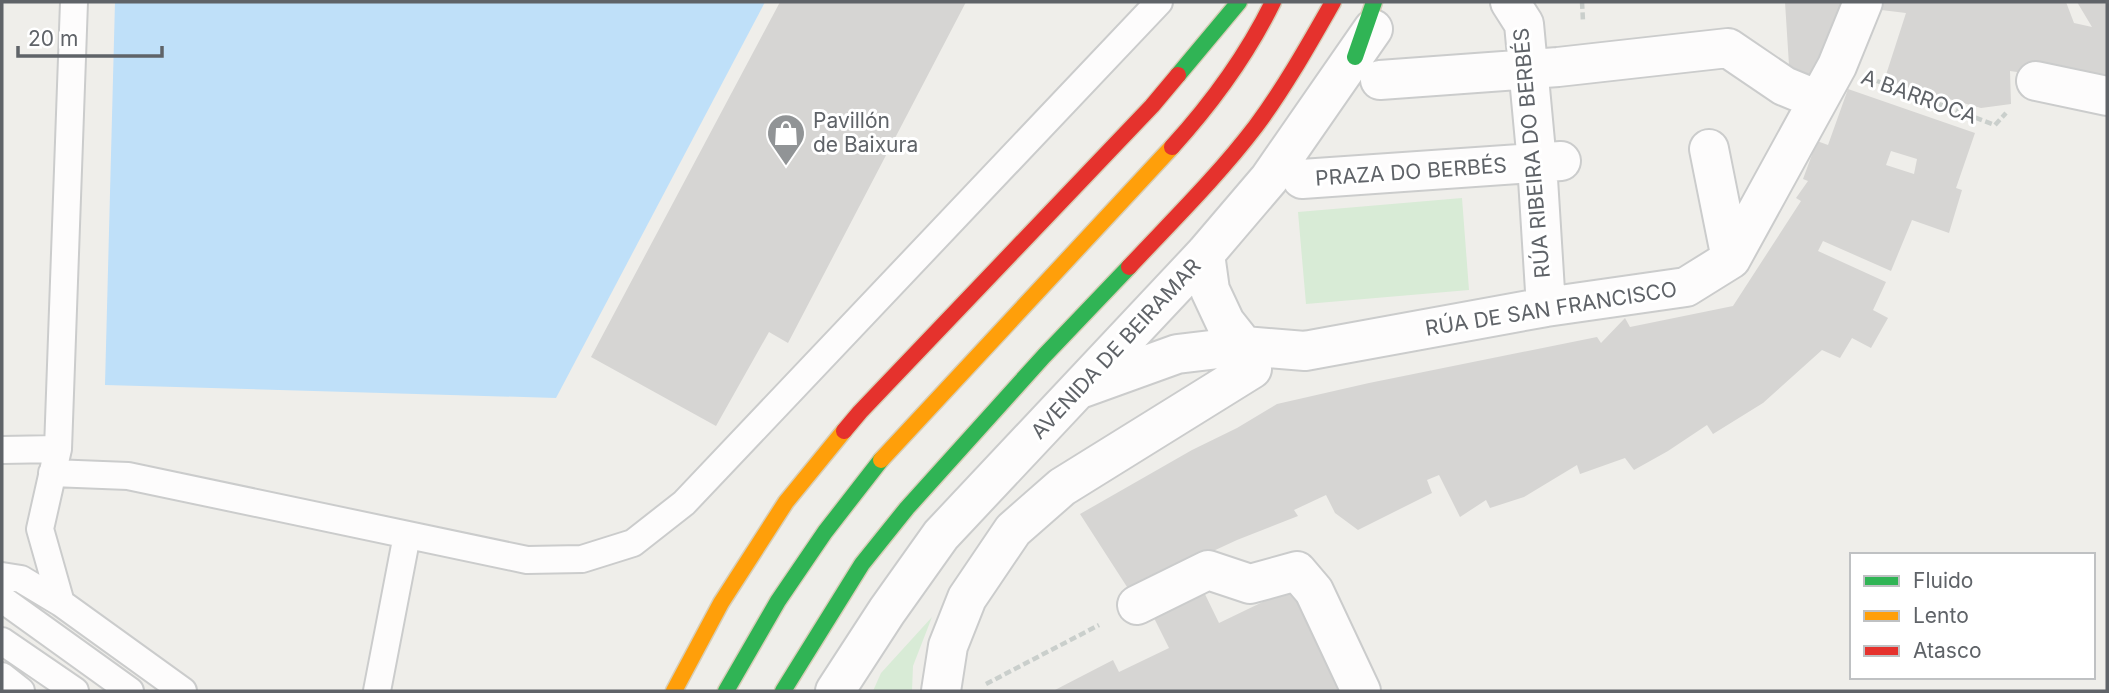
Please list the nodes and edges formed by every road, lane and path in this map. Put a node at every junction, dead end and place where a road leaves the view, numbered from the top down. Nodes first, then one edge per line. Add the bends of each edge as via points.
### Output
1 (74, 2) edge
2 (1159, 2) edge
3 (1239, 2) edge
4 (1273, 2) edge
5 (1333, 2) edge
6 (1374, 2) edge
7 (1392, 2) edge
8 (1863, 2) edge
9 (1520, 9) edge
10 (1837, 66) junction
11 (1367, 69) junction
12 (1528, 69) junction
13 (2036, 81) joint
14 (2107, 96) edge
15 (1818, 100) junction
16 (1709, 149) dead end
17 (1550, 162) junction
18 (1302, 179) dead end
19 (1205, 254) junction
20 (1731, 259) junction
21 (1546, 307) junction
22 (1244, 346) junction
23 (1080, 389) junction
24 (2, 450) edge
25 (55, 461) junction
26 (407, 535) junction
27 (2, 576) edge
28 (2, 599) edge
29 (61, 603) junction
30 (1137, 605) joint
31 (2, 641) edge
32 (2, 676) edge
33 (985, 685) dead end
34 (20, 691) edge
35 (75, 691) edge
36 (130, 691) edge
37 (183, 691) edge
38 (377, 691) edge
39 (674, 691) edge
40 (726, 691) edge
41 (783, 691) edge
42 (835, 691) edge
43 (941, 691) edge
44 (1361, 691) edge

1 - 25 lane
2 - 26 lane via 684,503 634,543 582,559 527,560
3 - 39 main road via 1152,106 860,412 786,502 721,603
4 - 40 main road via 1252,44 1192,125 879,463 786,590
5 - 41 main road via 1256,126 907,508 862,564
6 - 11 main road
7 - 11 street, AVENIDA DE BEIRAMAR
8 - 10 street, RÚA DE SAN FRANCISCO
9 - 12 street, RÚA RIBEIRA DO BERBÉS
10 - 13 path, A BARROCA via 1995,125
10 - 15 street, RÚA DE SAN FRANCISCO
11 - 12 street
11 - 19 street, AVENIDA DE BEIRAMAR
12 - 15 street via 1728,48 1784,86
12 - 17 street, RÚA RIBEIRA DO BERBÉS
13 - 14 street
15 - 20 street, RÚA DE SAN FRANCISCO
16 - 20 street
17 - 18 street, PRAZA DO BERBÉS
17 - 21 street, RÚA RIBEIRA DO BERBÉS
19 - 22 street via 1210,290 1225,322
19 - 23 street, AVENIDA DE BEIRAMAR
20 - 21 street, RÚA DE SAN FRANCISCO via 1686,287
21 - 22 street, RÚA DE SAN FRANCISCO via 1305,351
22 - 23 street, RÚA DE SAN FRANCISCO via 1177,354
22 - 43 street via 1252,369 1062,487 1013,530 967,598 948,646
23 - 42 street, AVENIDA DE BEIRAMAR via 941,535
24 - 25 lane
25 - 26 lane
25 - 29 lane via 40,529
26 - 38 lane
27 - 29 lane via 20,579
28 - 36 lane
29 - 37 lane
30 - 33 path
30 - 44 street via 1208,570 1250,584 1297,571 1314,591
31 - 35 lane
32 - 34 lane

